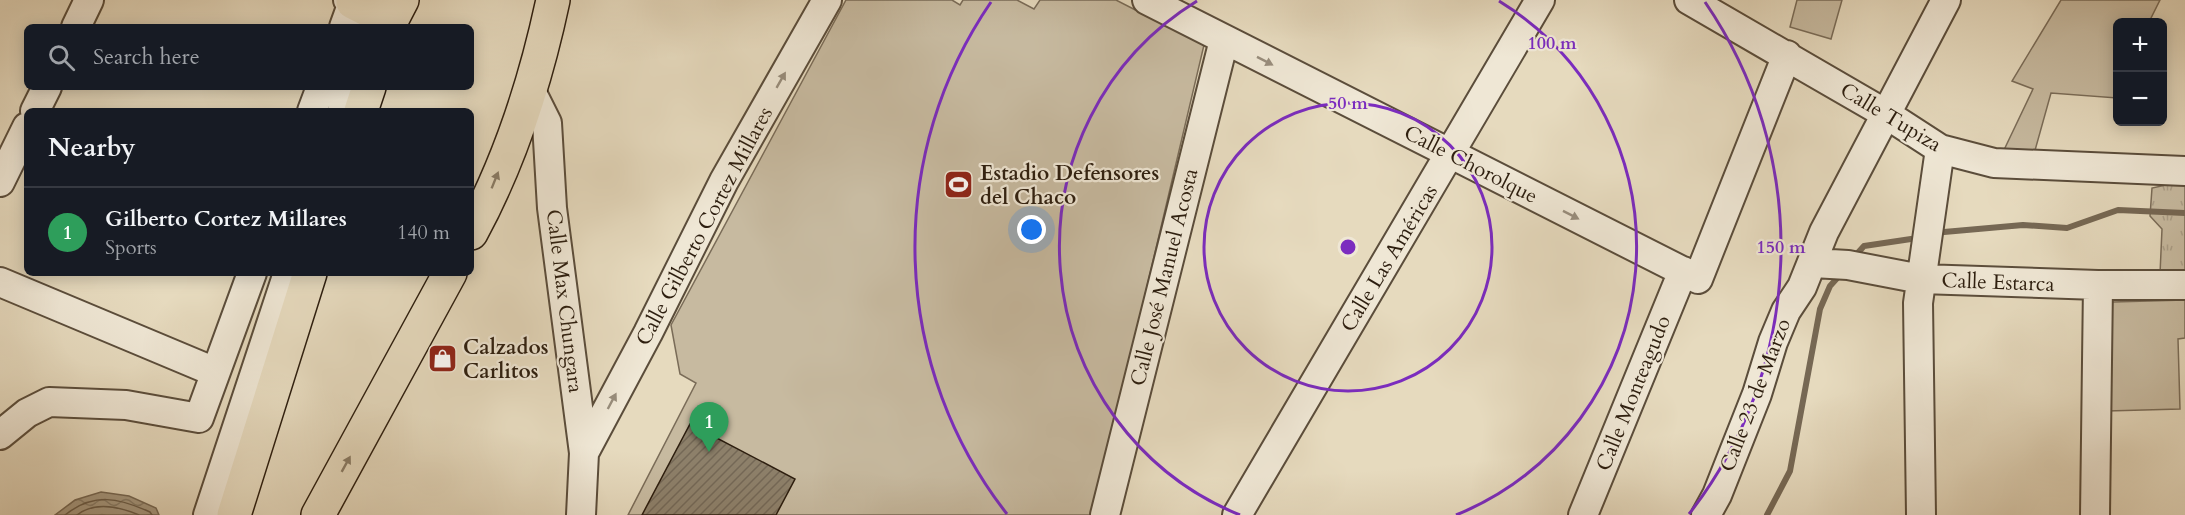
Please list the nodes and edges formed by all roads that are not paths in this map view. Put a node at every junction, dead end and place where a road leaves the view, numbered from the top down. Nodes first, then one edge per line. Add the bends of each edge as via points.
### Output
1 (89, 0) edge
2 (553, 0) edge
3 (827, 0) edge
4 (1147, 0) edge
5 (1540, 0) edge
6 (1689, 0) edge
7 (1946, 0) edge
8 (1180, 8) edge
9 (77, 24) edge
10 (1224, 40) junction
11 (1787, 56) junction
12 (46, 90) edge
13 (320, 90) edge
14 (349, 90) edge
15 (368, 90) edge
16 (531, 91) junction
17 (36, 108) edge
18 (313, 108) edge
19 (343, 108) edge
20 (363, 108) edge
21 (1886, 114) junction
22 (24, 133) edge
23 (1940, 149) junction
24 (1450, 154) junction
25 (2185, 171) edge
26 (0, 182) edge
27 (474, 227) edge
28 (1813, 262) junction
29 (1691, 275) junction
30 (251, 276) edge
31 (287, 276) edge
32 (309, 276) edge
33 (448, 276) edge
34 (1921, 279) junction
35 (0, 282) edge
36 (2098, 285) junction
37 (2185, 285) edge
38 (215, 372) junction
39 (0, 435) edge
40 (584, 453) junction
41 (208, 515) edge
42 (234, 515) edge
43 (318, 515) edge
44 (581, 515) edge
45 (1106, 515) edge
46 (1237, 515) edge
47 (1583, 515) edge
48 (1706, 515) edge
49 (1921, 515) edge
50 (2095, 515) edge

1 - 9 street
2 - 16 highway
40 -> 3 street, Calle Gilberto Cortez Millares via 724,181
4 - 8 street, Calle Chorolque
5 - 24 street, Calle Las Américas
6 - 11 street, Calle Tupiza
7 - 21 street, Calle 23 de Marzo
8 - 10 street, Calle Chorolque
10 -> 24 street, Calle Chorolque
10 - 45 street, Calle José Manuel Acosta
11 - 21 street, Calle Tupiza
11 - 29 street, Calle Monteagudo
12 - 17 street
13 - 18 street
14 - 19 street
15 - 20 highway
27 -> 16 highway
16 - 40 street, Calle Max Chungara via 547,123 552,208
21 - 23 street, Calle Tupiza
21 - 28 street, Calle 23 de Marzo via 1824,231
22 - 26 street
23 - 25 street, Calle Tupiza via 1994,163
23 - 34 street
24 -> 29 street, Calle Chorolque
24 - 46 street, Calle Las Américas
28 - 34 street, Calle Estarca
28 - 48 street, Calle 23 de Marzo via 1803,287 1786,311 1757,394
29 - 47 street, Calle Monteagudo
30 - 38 street
31 - 41 street
32 - 42 highway
43 -> 33 highway
34 - 36 street, Calle Estarca
34 - 49 street
35 - 38 street
36 - 37 street, Calle Estarca
36 - 50 street
38 - 39 street via 199,418 126,405 49,402 27,413
40 - 44 street, Calle Max Chungara

